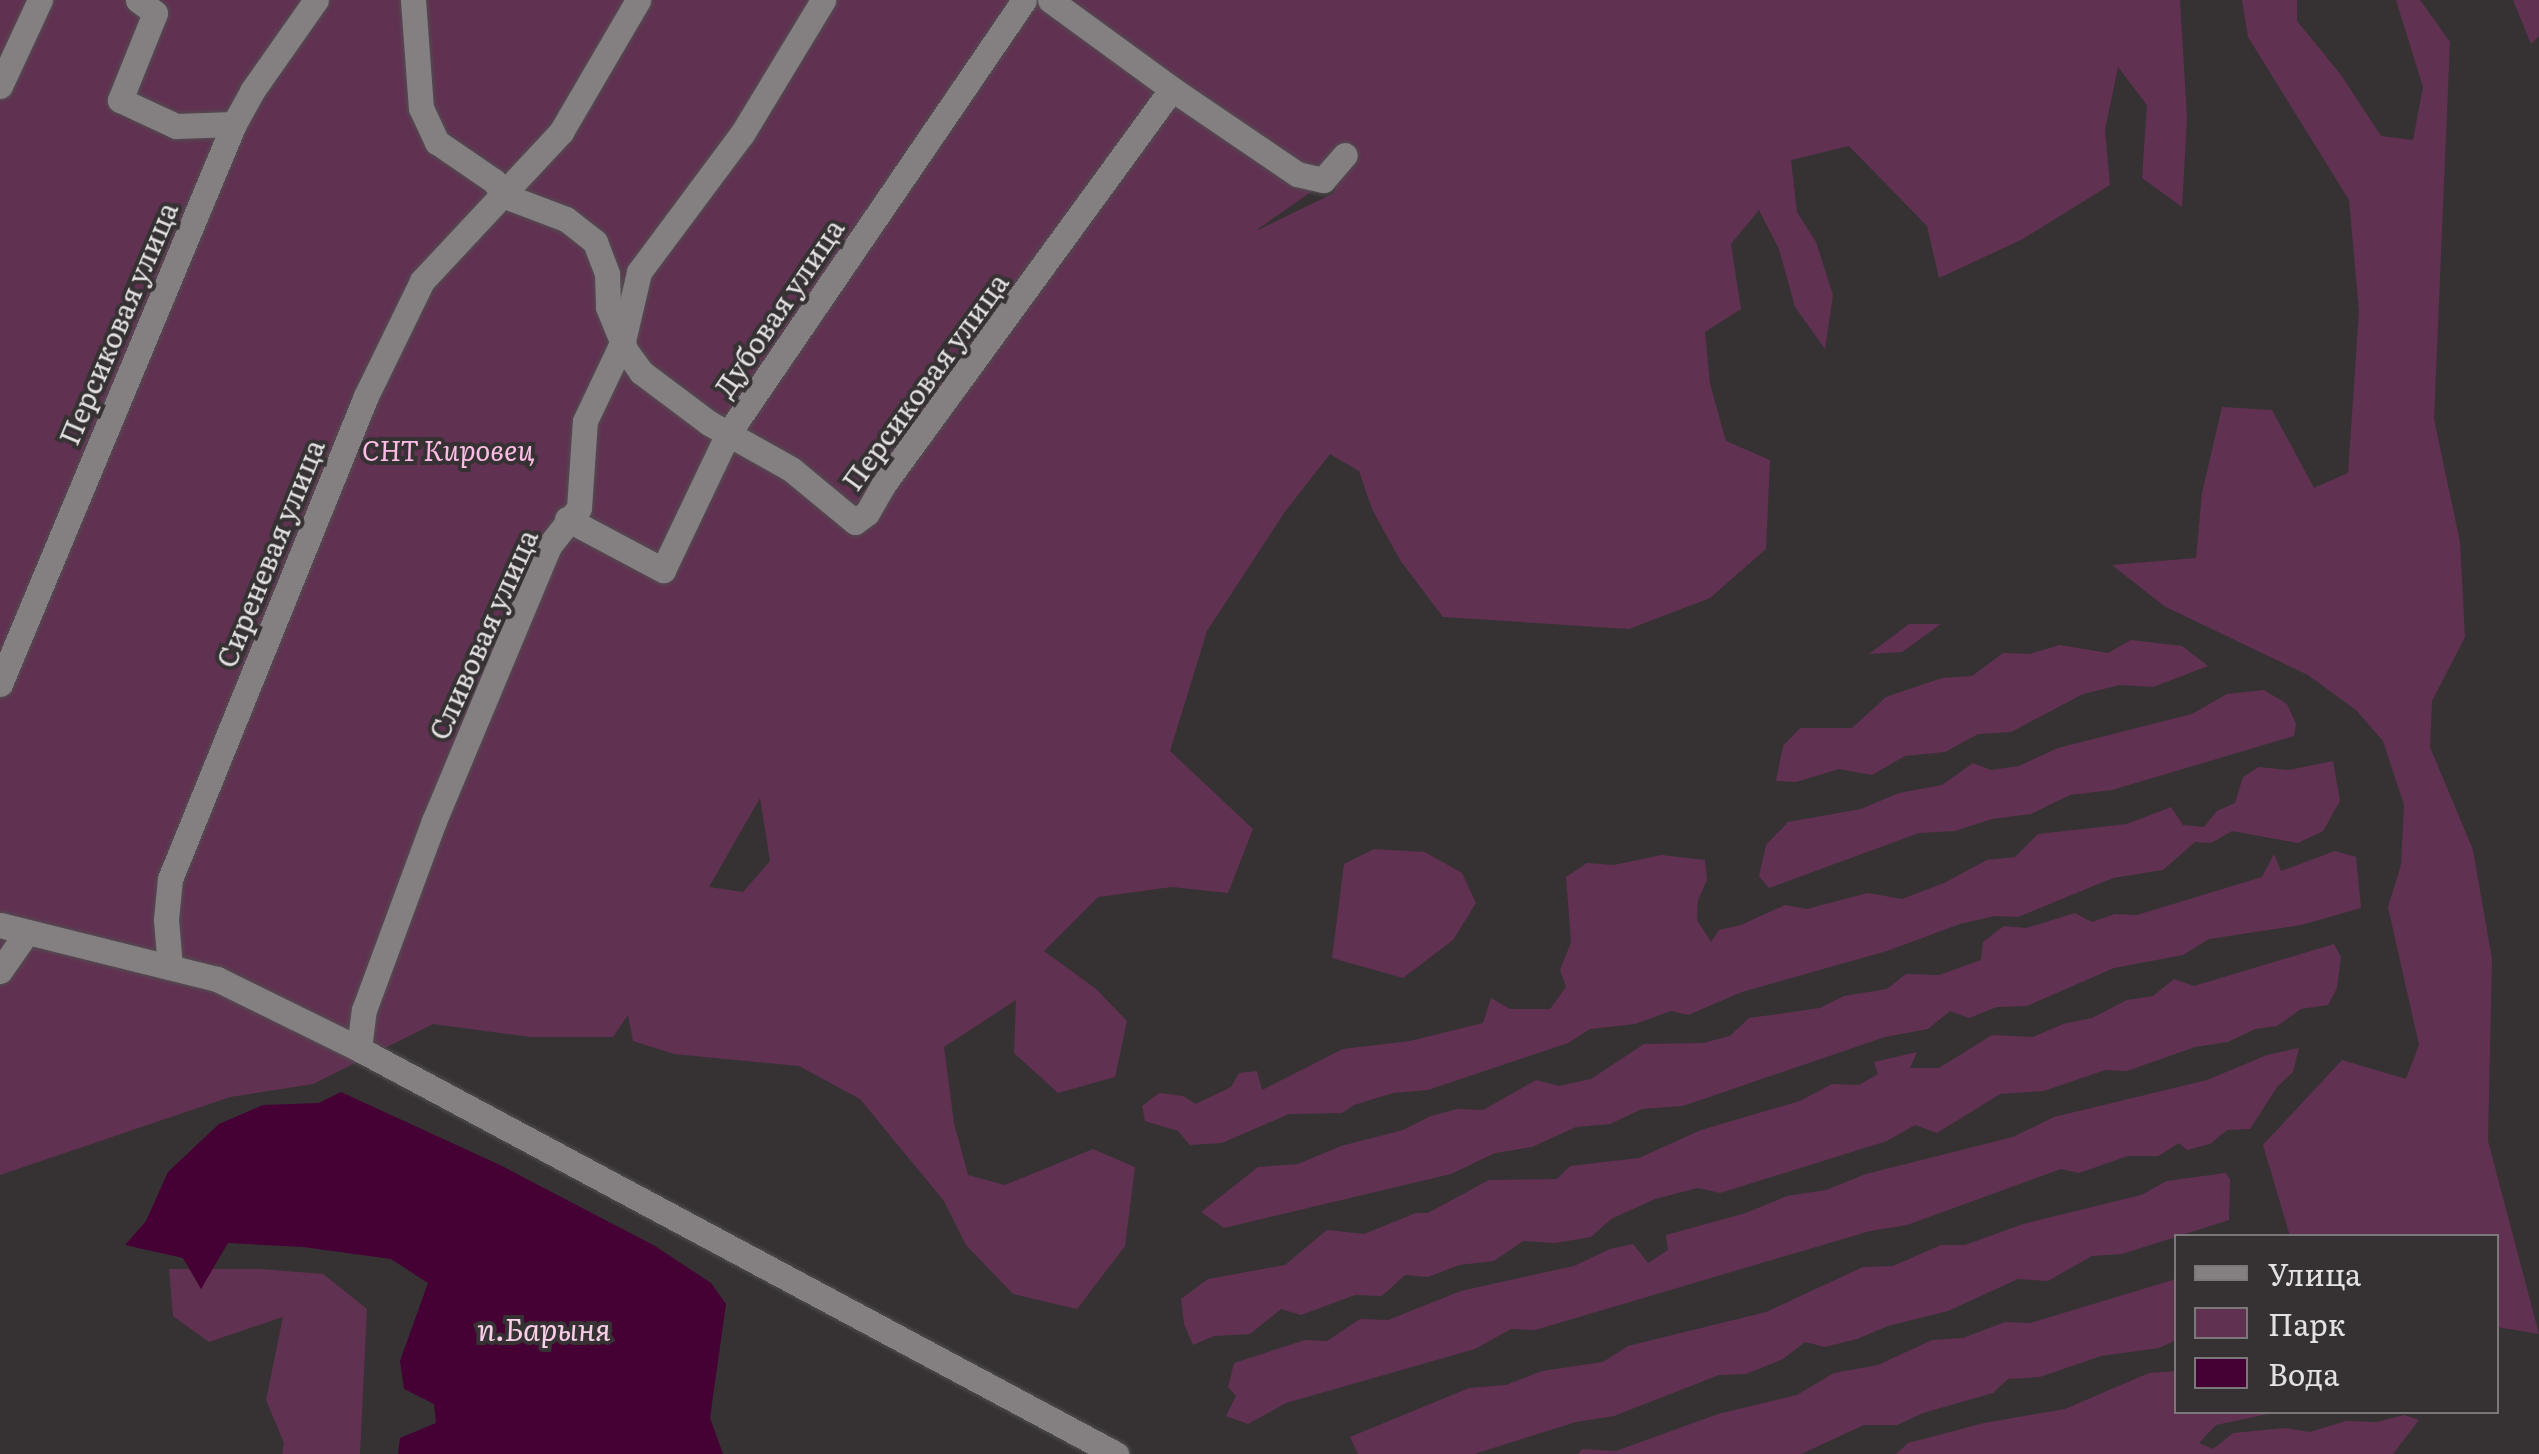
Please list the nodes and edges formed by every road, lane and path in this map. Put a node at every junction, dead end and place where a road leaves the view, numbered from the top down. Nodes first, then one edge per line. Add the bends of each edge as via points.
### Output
1 (40, 0) edge
2 (138, 0) edge
3 (316, 0) edge
4 (413, 0) edge
5 (638, 0) edge
6 (823, 0) edge
7 (1024, 0) edge
8 (1050, 0) edge
9 (0, 86) edge
10 (1172, 89) junction
11 (234, 124) junction
12 (1345, 156) dead end
13 (505, 196) junction
14 (623, 340) junction
15 (728, 434) junction
16 (567, 519) junction
17 (0, 684) edge
18 (0, 925) edge
19 (27, 932) junction
20 (170, 967) junction
21 (0, 971) edge
22 (360, 1048) junction
23 (1116, 1454) edge

1 - 9 street
2 - 11 street via 154,14 120,100 176,126
3 - 11 street, Персиковая улица
4 - 13 street, Персиковая улица via 421,108 437,142
5 - 13 street, Сиреневая улица via 561,132
6 - 14 street, Сливовая улица via 742,134 639,272
7 - 15 street, Дубовая улица
8 - 10 street
10 - 12 street via 1297,174 1323,180
10 - 15 street, Персиковая улица via 868,512 855,522 791,468
11 - 17 street, Персиковая улица
13 - 14 street, Персиковая улица via 566,219 595,242 607,274 608,307
13 - 20 street, Сиреневая улица via 422,281 366,396 170,879
14 - 15 street, Персиковая улица via 640,372
14 - 16 street, Сливовая улица via 585,421 579,508
15 - 16 street, Дубовая улица via 664,570
16 - 22 street, Сливовая улица via 549,546 434,821 364,1010
18 - 19 street
19 - 20 street
19 - 21 street
20 - 22 street via 217,979
22 - 23 street

